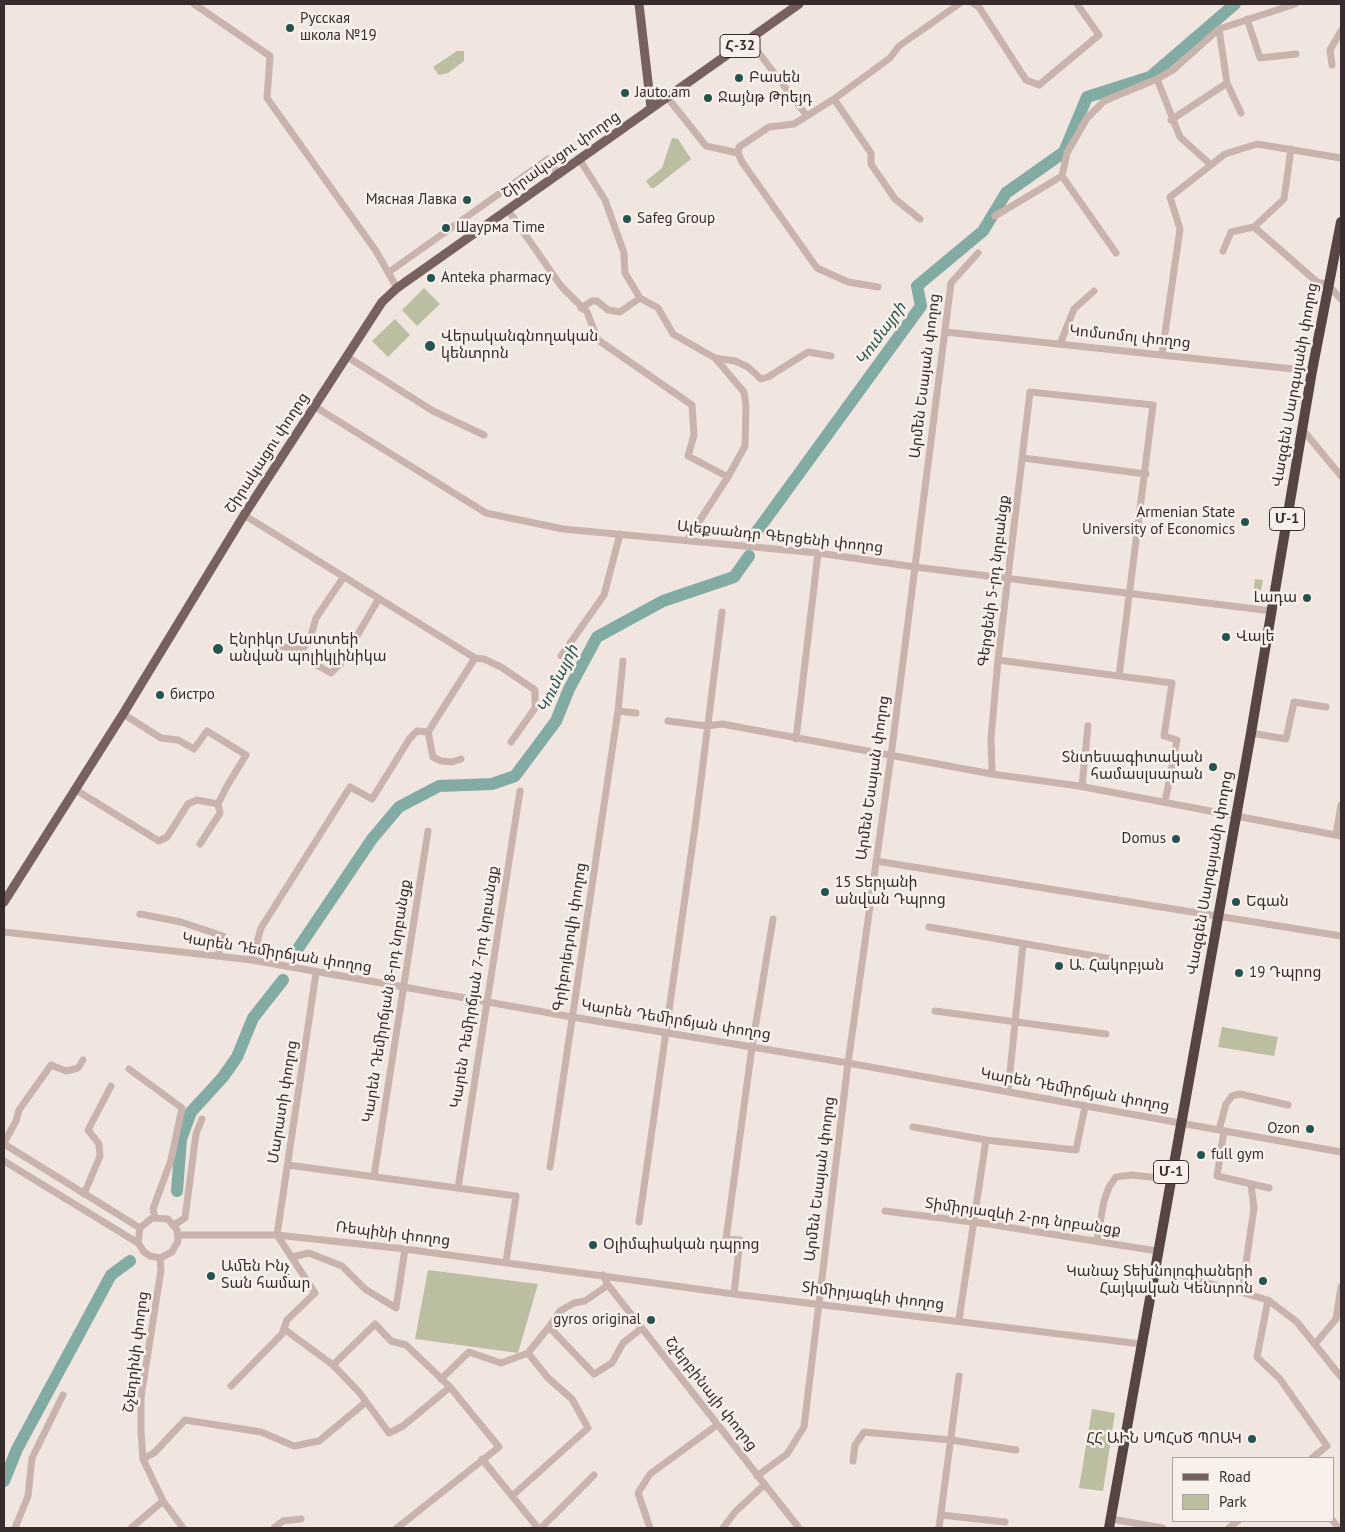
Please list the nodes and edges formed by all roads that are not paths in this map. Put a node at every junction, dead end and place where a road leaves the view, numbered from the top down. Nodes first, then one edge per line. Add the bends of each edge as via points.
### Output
1 (194, 4) edge
2 (639, 4) edge
3 (800, 4) edge
4 (959, 4) edge
5 (974, 4) edge
6 (1077, 4) edge
7 (1295, 4) edge
8 (1247, 20) junction
9 (1218, 29) junction
10 (1341, 31) edge
11 (749, 40) junction
12 (1296, 54) dead end
13 (1332, 65) dead end
14 (1157, 79) junction
15 (1227, 83) junction
16 (667, 97) junction
17 (834, 99) junction
18 (651, 108) junction
19 (1241, 113) dead end
20 (807, 116) junction
21 (1171, 120) junction
22 (1291, 149) junction
23 (738, 153) junction
24 (1341, 158) edge
25 (580, 160) junction
26 (1211, 165) junction
27 (559, 175) junction
28 (1062, 176) junction
29 (508, 210) junction
30 (996, 216) dead end
31 (920, 219) dead end
32 (1341, 222) edge
33 (1254, 227) junction
34 (1223, 251) dead end
35 (978, 253) dead end
36 (1116, 253) dead end
37 (389, 272) junction
38 (1328, 285) junction
39 (878, 287) dead end
40 (397, 288) junction
41 (1094, 291) dead end
42 (640, 298) junction
43 (1341, 299) edge
44 (581, 308) junction
45 (945, 332) junction
46 (1060, 344) junction
47 (1162, 354) junction
48 (346, 356) junction
49 (832, 356) dead end
50 (714, 358) junction
51 (1312, 371) junction
52 (314, 406) junction
53 (1303, 430) junction
54 (484, 435) dead end
55 (1023, 458) junction
56 (1146, 474) junction
57 (1341, 476) edge
58 (728, 477) junction
59 (244, 514) junction
60 (620, 534) junction
61 (687, 540) junction
62 (818, 553) junction
63 (915, 567) junction
64 (1008, 577) junction
65 (343, 578) junction
66 (1131, 594) junction
67 (378, 600) junction
68 (1272, 610) junction
69 (722, 612) dead end
70 (280, 646) dead end
71 (302, 650) junction
72 (561, 656) dead end
73 (475, 658) junction
74 (998, 660) junction
75 (623, 661) dead end
76 (1119, 676) junction
77 (1326, 708) dead end
78 (618, 711) junction
79 (636, 713) dead end
80 (123, 714) junction
81 (668, 721) dead end
82 (707, 726) junction
83 (1088, 726) dead end
84 (428, 732) junction
85 (1251, 733) junction
86 (796, 739) junction
87 (511, 742) dead end
88 (891, 756) junction
89 (461, 759) dead end
90 (992, 774) junction
91 (1082, 786) junction
92 (76, 790) junction
93 (520, 790) dead end
94 (1165, 802) junction
95 (218, 804) junction
96 (1341, 805) edge
97 (1236, 816) junction
98 (428, 831) dead end
99 (1339, 835) edge
100 (200, 844) dead end
101 (876, 862) junction
102 (4, 902) edge
103 (140, 914) dead end
104 (1218, 917) junction
105 (773, 919) dead end
106 (929, 927) dead end
107 (4, 932) edge
108 (1341, 936) edge
109 (1023, 944) junction
110 (218, 956) junction
111 (1112, 959) dead end
112 (252, 960) junction
113 (316, 973) junction
114 (402, 987) junction
115 (486, 1002) junction
116 (935, 1011) dead end
117 (572, 1017) junction
118 (1015, 1022) junction
119 (666, 1033) junction
120 (1106, 1034) dead end
121 (752, 1047) junction
122 (83, 1060) dead end
123 (848, 1063) junction
124 (129, 1069) dead end
125 (111, 1086) dead end
126 (1008, 1092) junction
127 (1288, 1105) dead end
128 (1085, 1108) junction
129 (202, 1118) dead end
130 (1180, 1124) junction
131 (912, 1127) dead end
132 (1221, 1131) junction
133 (986, 1140) junction
134 (4, 1144) edge
135 (1341, 1152) edge
136 (4, 1162) edge
137 (288, 1165) junction
138 (550, 1167) dead end
139 (374, 1176) junction
140 (1170, 1179) junction
141 (1251, 1185) junction
142 (458, 1188) junction
143 (1269, 1188) dead end
144 (84, 1194) junction
145 (885, 1211) dead end
146 (155, 1217) junction
147 (639, 1222) dead end
148 (973, 1222) junction
149 (174, 1225) junction
150 (140, 1228) junction
151 (178, 1235) junction
152 (277, 1235) junction
153 (1097, 1240) junction
154 (138, 1243) junction
155 (405, 1249) junction
156 (1157, 1251) junction
157 (292, 1257) junction
158 (160, 1258) junction
159 (506, 1262) junction
160 (1155, 1268) junction
161 (603, 1275) junction
162 (608, 1285) junction
163 (1341, 1287) edge
164 (1242, 1291) junction
165 (734, 1294) junction
166 (1268, 1300) junction
167 (818, 1304) junction
168 (1339, 1319) edge
169 (959, 1320) junction
170 (549, 1327) junction
171 (284, 1328) junction
172 (642, 1328) junction
173 (1141, 1344) junction
174 (1315, 1344) junction
175 (528, 1353) junction
176 (333, 1366) junction
177 (959, 1376) dead end
178 (1341, 1377) edge
179 (441, 1379) junction
180 (231, 1386) dead end
181 (450, 1388) junction
182 (64, 1396) dead end
183 (366, 1402) junction
184 (717, 1425) junction
185 (950, 1440) junction
186 (1016, 1450) dead end
187 (1313, 1457) edge
188 (143, 1459) junction
189 (482, 1459) junction
190 (853, 1462) dead end
191 (594, 1475) dead end
192 (757, 1476) junction
193 (764, 1485) junction
194 (512, 1496) junction
195 (163, 1501) junction
196 (941, 1515) junction
197 (301, 1520) dead end
198 (1005, 1522) dead end
199 (1110, 1524) edge
200 (15, 1528) edge
201 (131, 1528) edge
202 (183, 1528) edge
203 (274, 1528) edge
204 (397, 1528) edge
205 (539, 1528) edge
206 (650, 1528) edge
207 (723, 1528) edge
208 (799, 1528) edge
209 (939, 1528) edge
210 (1163, 1528) edge

1 - 37 street via 270,56 266,98
2 - 18 main road
3 - 11 main road, Հ-32
4 - 17 street via 899,46 890,58
5 - 6 street via 1026,80 1039,85 1099,35
7 - 8 street
8 - 9 street
8 - 12 street via 1260,58
9 - 14 street via 1173,70
9 - 15 street
10 - 13 street via 1330,50
11 - 16 main road, Հ-32
11 - 20 street
14 - 21 street
14 - 28 street via 1104,101 1087,118 1067,153
15 - 19 street
15 - 21 street
16 - 18 main road, Հ-32
16 - 23 street via 706,146
17 - 20 street
17 - 31 street via 871,153 871,164 895,199
18 - 25 main road, Շիրակացու փողոց
20 - 23 street via 794,124 768,127 739,147
21 - 26 street via 1180,137
22 - 24 street
22 - 26 street via 1257,144 1225,154
22 - 33 street via 1284,199
23 - 39 street via 817,268 848,282
25 - 27 main road, Շիրակացու փողոց
25 - 42 street via 605,200 624,253 625,273
26 - 47 street via 1170,197 1180,229
27 - 29 main road, Շիրակացու փողոց
27 - 37 street via 548,159
28 - 30 street
28 - 36 street
29 - 40 main road, Շիրակացու փողոց
29 - 44 street via 560,286
32 - 38 highway, Վազգեն Սարգսյանի փողոց / Մ-1
33 - 34 street via 1231,232
33 - 38 street via 1317,282
35 - 45 street, Արմեն Եսայան փողոց via 951,283
37 - 40 street
38 - 43 street
38 - 51 highway, Վազգեն Սարգսյանի փողոց / Մ-1
40 - 48 main road, Շիրակացու փողոց via 370,317
41 - 46 street via 1074,309
42 - 44 street via 620,312 608,310 597,301
42 - 50 street via 658,308 673,334
44 - 58 street via 587,312 598,340 692,405 694,435 688,456
45 - 46 street, Կոմսոմոլ փողոց
45 - 63 street, Արմեն Եսայան փողոց
46 - 47 street, Կոմսոմոլ փողոց
47 - 51 street, Կոմսոմոլ փողոց
48 - 52 main road, Շիրակացու փողոց
48 - 54 street via 433,411
49 - 50 street via 808,352 761,379 735,360
50 - 58 street via 740,385 746,406 744,446
51 - 53 highway, Վազգեն Սարգսյանի փողոց / Մ-1
52 - 59 main road, Շիրակացու փողոց
52 - 60 street, Ալեքսանդր Գերցենի փողոց via 486,513 563,529
53 - 57 street
53 - 68 highway, Վազգեն Սարգսյանի փողոց / Մ-1
55 - 56 street
55 - 56 street, Գերցենի 5-րդ նրբանցք via 1030,392 1153,405
55 - 64 street, Գերցենի 5-րդ նրբանցք
56 - 66 street
58 - 61 street
59 - 65 street
59 - 80 main road, Շիրակացու փողոց
60 - 61 street, Ալեքսանդր Գերցենի փողոց
60 - 72 street via 604,595
61 - 62 street, Ալեքսանդր Գերցենի փողոց
62 - 63 street, Ալեքսանդր Գերցենի փողոց
62 - 86 street
63 - 64 street, Ալեքսանդր Գերցենի փողոց
63 - 88 street, Արմեն Եսայան փողոց
64 - 66 street, Ալեքսանդր Գերցենի փողոց
64 - 74 street, Գերցենի 5-րդ նրբանցք
65 - 67 street
65 - 71 street via 316,618 310,639
66 - 68 street, Ալեքսանդր Գերցենի փողոց
66 - 76 street
67 - 71 street via 341,663 331,673 313,663
67 - 73 street
68 - 85 highway, Վազգեն Սարգսյանի փողոց / Մ-1
69 - 82 street
70 - 71 street
73 - 84 street
73 - 87 street via 501,667 535,690 535,708
74 - 76 street
74 - 90 street, Գերցենի 5-րդ նրբանցք via 991,738
75 - 78 street, Գրիբոյեդովի փողոց
76 - 94 street via 1172,683 1164,736 1177,740
77 - 85 street via 1294,702 1286,739
78 - 79 street
78 - 117 street, Գրիբոյեդովի փողոց
80 - 92 main road, Շիրակացու փողոց
80 - 95 street via 161,738 178,740 194,749 207,730 246,755
81 - 82 street
82 - 86 street via 722,724
82 - 119 street
83 - 91 street
84 - 89 street via 433,757 452,762
84 - 112 street via 417,731 410,738 372,799 350,787 261,928
85 - 97 highway, Վազգեն Սարգսյանի փողոց / Մ-1
86 - 88 street
88 - 90 street
88 - 101 street, Արմեն Եսայան փողոց
90 - 91 street
91 - 94 street
92 - 95 street via 158,841 167,836 188,804 197,800
92 - 102 main road, Շիրակացու փողոց
93 - 115 street, Կարեն Դեմիրճյան 7-րդ նրբանցք
94 - 97 street
95 - 100 street via 220,813
96 - 99 street
97 - 99 street
97 - 104 highway, Վազգեն Սարգսյանի փողոց / Մ-1
98 - 114 street, Կարեն Դեմիրճյան 8-րդ նրբանցք
101 - 104 street
101 - 123 street, Արմեն Եսայան փողոց
103 - 110 street via 181,922 223,936
104 - 108 street
104 - 130 highway, Վազգեն Սարգսյանի փողոց / Մ-1
105 - 121 street
106 - 109 street
107 - 110 street, Կարեն Դեմիրճյան փողոց
109 - 111 street
109 - 118 street
110 - 112 street, Կարեն Դեմիրճյան փողոց
112 - 113 street, Կարեն Դեմիրճյան փողոց
113 - 114 street, Կարեն Դեմիրճյան փողոց
113 - 137 street, Մարատի փողոց
114 - 115 street, Կարեն Դեմիրճյան փողոց
114 - 139 street, Կարեն Դեմիրճյան 8-րդ նրբանցք
115 - 117 street, Կարեն Դեմիրճյան փողոց
115 - 142 street, Կարեն Դեմիրճյան 7-րդ նրբանցք
116 - 118 street
117 - 119 street, Կարեն Դեմիրճյան փողոց
117 - 138 street, Գրիբոյեդովի փողոց
118 - 120 street
118 - 126 street
119 - 121 street, Կարեն Դեմիրճյան փողոց
119 - 147 street
121 - 123 street, Կարեն Դեմիրճյան փողոց
121 - 165 street via 726,1239 740,1240
122 - 134 street via 78,1068 66,1072 51,1065 19,1110
123 - 126 street, Կարեն Դեմիրճյան փողոց
123 - 167 street, Արմեն Եսայան փողոց
124 - 146 street via 182,1108 171,1160 153,1209
125 - 144 street via 88,1130 99,1144 100,1156
126 - 128 street, Կարեն Դեմիրճյան փողոց
127 - 132 street via 1240,1094 1232,1096 1226,1104
128 - 130 street, Կարեն Դեմիրճյան փողոց
128 - 133 street via 1076,1150
129 - 149 street via 196,1134 185,1218
130 - 132 street, Կարեն Դեմիրճյան փողոց
130 - 140 highway, Վազգեն Սարգսյանի փողոց / Մ-1
131 - 133 street
132 - 135 street, Կարեն Դեմիրճյան փողոց
132 - 141 street via 1217,1176
133 - 148 street
134 - 144 street
136 - 154 street
137 - 139 street
137 - 152 street, Մարատի փողոց
139 - 142 street
140 - 153 street via 1131,1174 1116,1177 1104,1201
140 - 156 highway, Վազգեն Սարգսյանի փողոց / Մ-1
141 - 143 street
141 - 164 street via 1254,1208
142 - 159 street via 516,1196
144 - 150 street
145 - 148 street, Տիմիրյազևի 2-րդ նրբանցք
146 - 149 street via 164,1218
146 - 150 street via 146,1220
148 - 153 street, Տիմիրյազևի 2-րդ նրբանցք
148 - 169 street
149 - 151 street
150 - 154 street
151 - 152 street, Ռեպինի փողոց
151 - 158 street via 174,1250
152 - 155 street, Ռեպինի փողոց
152 - 157 street
153 - 156 street, Տիմիրյազևի 2-րդ նրբանցք
154 - 158 street via 147,1254
155 - 157 street via 396,1308 365,1289 342,1266 310,1254
155 - 159 street, Ռեպինի փողոց
156 - 160 highway, Վազգեն Սարգսյանի փողոց / Մ-1
157 - 171 street via 315,1293 287,1320
158 - 188 street, Շչեդրինի փողոց via 161,1270 141,1397
159 - 161 street, Ռեպինի փողոց
160 - 164 street
160 - 173 highway, Վազգեն Սարգսյանի փողոց / Մ-1
161 - 162 street, Շչերբինայի փողոց
161 - 165 street, Տիմիրյազևի փողոց
162 - 170 street via 585,1301 560,1311
162 - 172 street, Շչերբինայի փողոց
163 - 168 street
164 - 166 street
165 - 167 street, Տիմիրյազևի փողոց
166 - 174 street via 1297,1322
166 - 187 street via 1257,1356 1280,1380 1327,1446
167 - 169 street, Տիմիրյազևի փողոց
167 - 192 street, Արմեն Եսայան փողոց via 804,1427 786,1454
168 - 174 street
169 - 173 street, Տիմիրյազևի փողոց
170 - 172 street via 594,1374 612,1362 623,1343
170 - 175 street
171 - 176 street
171 - 180 street via 282,1334
172 - 184 street, Շչերբինայի փողոց
173 - 199 highway, Վազգեն Սարգսյանի փողոց / Մ-1
174 - 178 street
175 - 179 street via 501,1364 469,1352
175 - 194 street via 548,1378 572,1398 588,1428
176 - 179 street via 375,1324 390,1341 406,1345
176 - 183 street
177 - 185 street
179 - 181 street
181 - 183 street via 403,1426 389,1433
181 - 189 street via 499,1447
182 - 200 street via 32,1458 28,1496
183 - 188 street via 319,1441 294,1446 261,1432 185,1420 154,1453
184 - 192 street, Շչերբինայի փողոց
184 - 206 street via 650,1474 638,1493
185 - 186 street
185 - 190 street via 864,1432 855,1444
185 - 196 street
188 - 195 street, Շչեդրինի փողոց
189 - 194 street
189 - 204 street
191 - 205 street
192 - 193 street, Շչերբինայի փողոց
193 - 207 street
193 - 208 street, Շչերբինայի փողոց
194 - 205 street
195 - 201 street
195 - 202 street, Շչեդրինի փողոց
196 - 198 street
196 - 209 street
197 - 203 street via 283,1521
199 - 210 street

